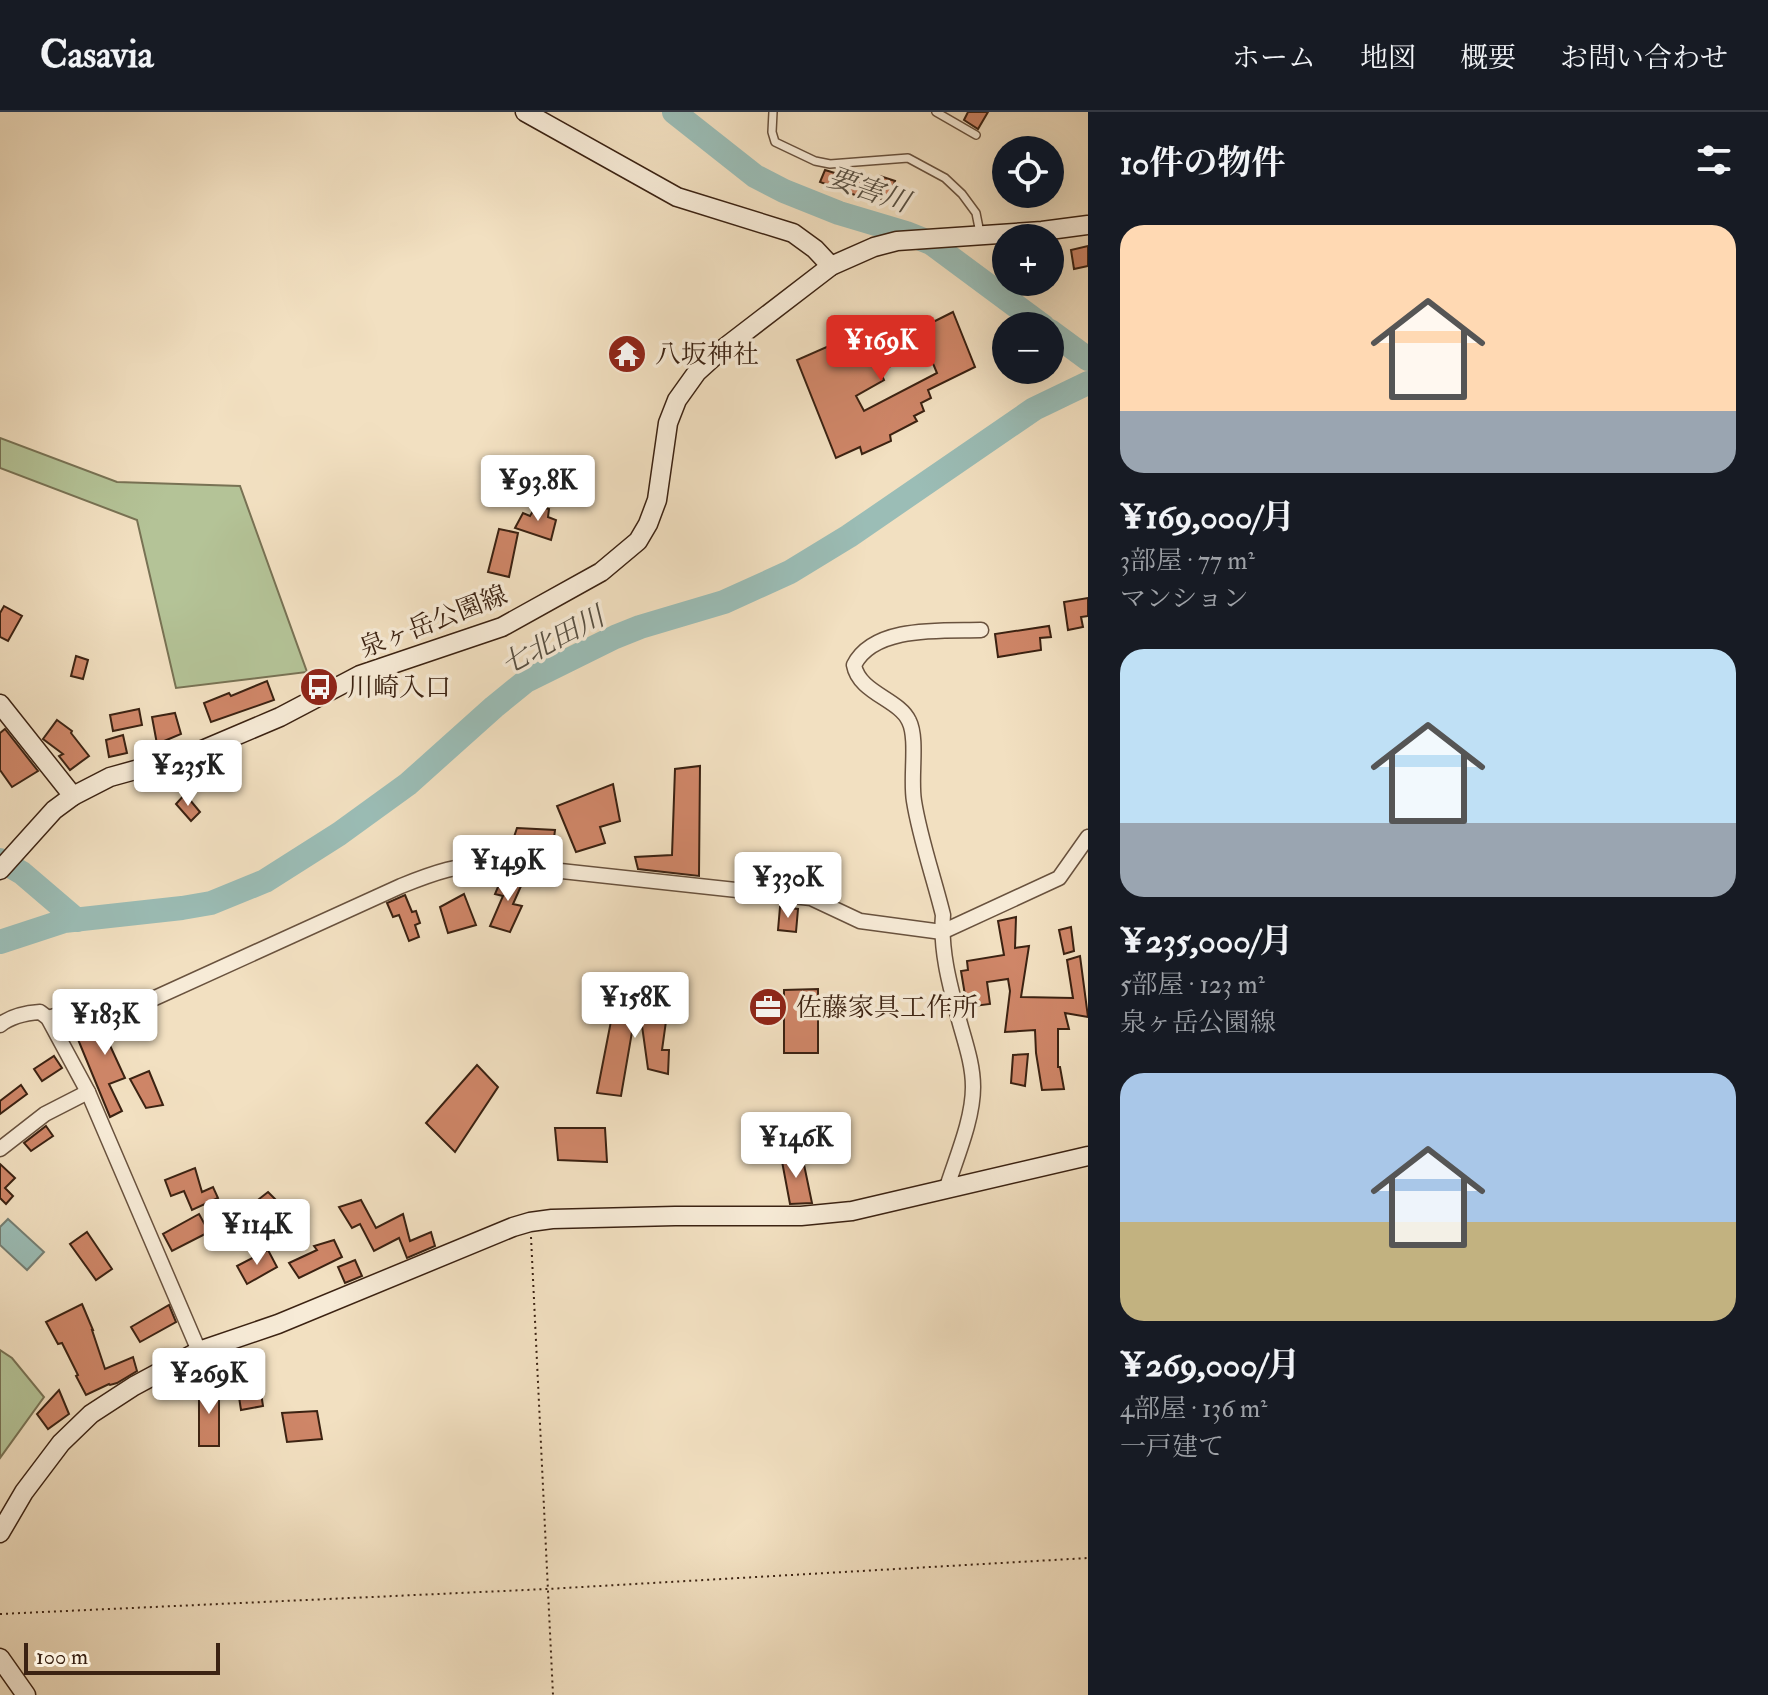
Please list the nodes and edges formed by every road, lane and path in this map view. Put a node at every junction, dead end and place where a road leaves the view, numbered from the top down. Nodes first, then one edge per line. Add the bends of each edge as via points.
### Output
1 (525, 112) edge
2 (773, 112) edge
3 (936, 112) edge
4 (976, 135) dead end
5 (1088, 225) edge
6 (981, 236) junction
7 (831, 266) junction
8 (981, 630) dead end
9 (0, 704) edge
10 (73, 796) junction
11 (1088, 837) edge
12 (0, 870) edge
13 (942, 932) junction
14 (48, 1018) junction
15 (0, 1025) edge
16 (88, 1092) junction
17 (0, 1149) edge
18 (1088, 1156) edge
19 (946, 1190) junction
20 (530, 1222) junction
21 (199, 1351) junction
22 (0, 1533) edge
23 (1088, 1558) edge
24 (547, 1589) junction
25 (0, 1614) edge
26 (0, 1658) edge
27 (26, 1695) edge
28 (553, 1695) edge

1 - 7 street via 677,197 793,233
2 - 6 lane via 775,142 815,161 908,158 945,178 976,213
3 - 4 lane
5 - 6 street, 泉ヶ岳公園線
6 - 7 street, 泉ヶ岳公園線 via 897,241
7 - 10 street, 泉ヶ岳公園線 via 697,372 668,423 657,500 648,524 638,541 601,572 502,627 360,675 193,754 110,777
8 - 13 street via 898,636 868,647 854,665 862,681 906,716 913,732 914,802 943,915
9 - 10 street
10 - 12 street, 泉ヶ岳公園線
11 - 13 street via 1059,878
13 - 14 street via 860,921 811,898 472,864 401,886 146,1002 107,1001
13 - 19 street via 974,1083
14 - 15 street via 29,1013
14 - 16 street
16 - 17 street via 45,1114
16 - 21 street
18 - 19 street
19 - 20 street via 852,1211 801,1216
20 - 21 street
20 - 24 path
21 - 22 street via 134,1386 76,1427 44,1463
23 - 24 path
24 - 25 path
24 - 28 path
26 - 27 street

